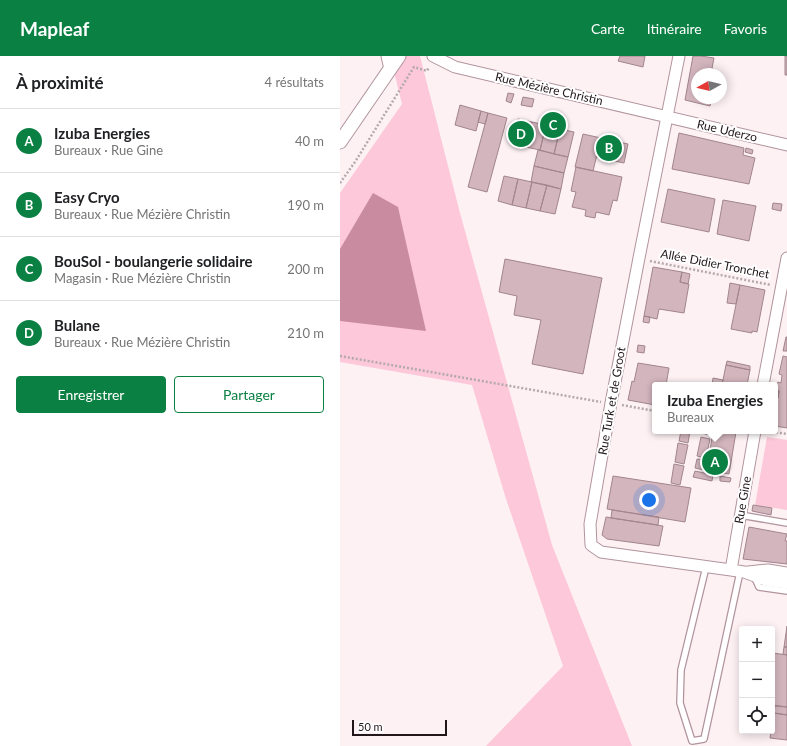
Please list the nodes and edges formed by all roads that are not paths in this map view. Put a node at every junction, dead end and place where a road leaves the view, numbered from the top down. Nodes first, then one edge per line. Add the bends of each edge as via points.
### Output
1 (387, 56) edge
2 (399, 56) edge
3 (679, 56) edge
4 (434, 57) edge
5 (390, 69) junction
6 (668, 116) junction
7 (340, 142) edge
8 (787, 145) edge
9 (787, 258) edge
10 (765, 382) edge
11 (754, 434) edge
12 (740, 515) junction
13 (787, 523) edge
14 (706, 566) junction
15 (742, 572) junction
16 (787, 573) edge
17 (787, 583) edge
18 (787, 591) edge

1 - 5 street
2 - 5 street
3 - 6 street, Rue Turk et de Groot
4 - 6 street, Rue Mézière Christin via 455,67
5 - 7 street
6 - 8 street, Rue Uderzo
6 - 14 street, Rue Turk et de Groot via 611,403 590,524 591,545 601,552
9 - 10 street
11 - 12 street, Rue Gine
12 - 13 lane
12 - 15 street, Rue Gine
14 - 15 street, Rue Turk et de Groot
14 - 15 lane via 681,670 680,703 692,741 704,739
15 - 16 street via 768,570
15 - 17 street via 766,580
15 - 18 lane via 759,587

